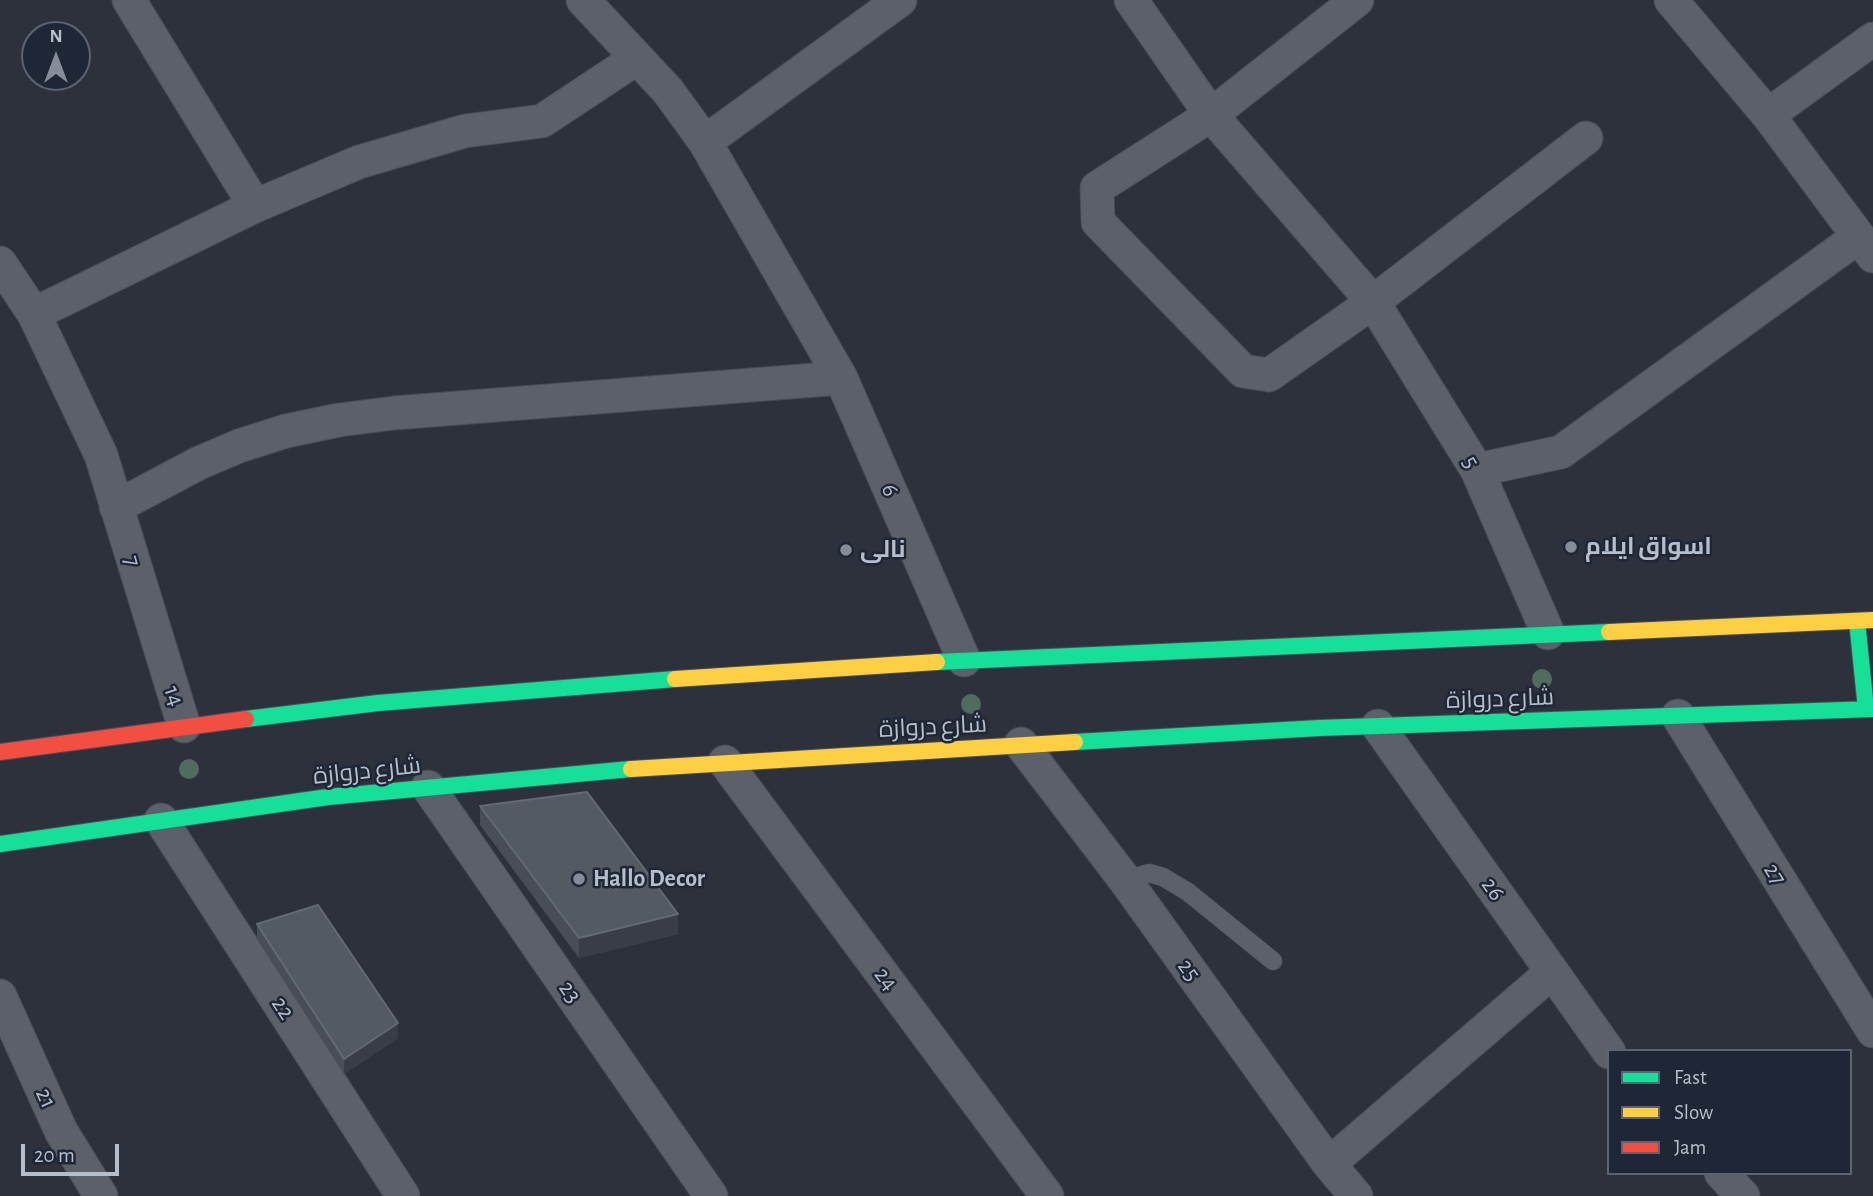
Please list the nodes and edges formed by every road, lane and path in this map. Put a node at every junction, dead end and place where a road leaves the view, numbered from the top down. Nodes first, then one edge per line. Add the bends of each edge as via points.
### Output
1 (130, 0) edge
2 (583, 0) edge
3 (900, 0) edge
4 (1131, 0) edge
5 (1357, 0) edge
6 (1671, 0) edge
7 (1873, 39) edge
8 (637, 58) junction
9 (1211, 114) junction
10 (1768, 114) junction
11 (1586, 138) dead end
12 (705, 142) junction
13 (255, 205) junction
14 (1866, 247) edge
15 (0, 263) edge
16 (1373, 302) junction
17 (34, 314) junction
18 (841, 378) junction
19 (1476, 470) junction
20 (117, 507) junction
21 (1865, 620) edge
22 (1548, 633) junction
23 (964, 660) junction
24 (164, 666) joint
25 (1869, 709) edge
26 (1678, 716) junction
27 (184, 726) junction
28 (1378, 726) junction
29 (1021, 744) junction
30 (2, 748) edge
31 (725, 762) junction
32 (428, 787) junction
33 (162, 820) junction
34 (0, 844) edge
35 (1125, 880) junction
36 (1273, 961) dead end
37 (1552, 972) junction
38 (0, 996) edge
39 (1873, 1031) edge
40 (1607, 1049) edge
41 (1329, 1164) junction
42 (1723, 1175) edge
43 (101, 1196) edge
44 (403, 1196) edge
45 (711, 1196) edge
46 (1046, 1196) edge
47 (1356, 1196) edge
48 (1743, 1196) edge

1 - 13 street
2 - 8 street, 6
3 - 12 street
4 - 9 street, 5
5 - 9 street
6 - 10 street
7 - 10 street
8 - 12 street, 6
8 - 13 street via 542,121 464,131 359,162
9 - 16 street, 5
9 - 16 street via 1097,188 1098,222 1242,371 1269,376
10 - 14 street
11 - 16 street
12 - 18 street, 6
13 - 17 street
14 - 19 street via 1561,452
15 - 17 street, 7
16 - 19 street, 5
17 - 20 street, 7 via 101,455
18 - 20 street via 339,420 286,430 239,446
18 - 23 street, 6
19 - 22 street, 5
20 - 24 street, 7
21 - 22 main road
21 - 25 main road
22 - 23 main road
23 - 27 main road via 499,691
24 - 27 street, 14
25 - 26 main road, شارع دروازة
26 - 28 main road, شارع دروازة
26 - 39 street, 27
27 - 30 main road
28 - 29 main road, شارع دروازة
28 - 37 street, 26
29 - 31 main road, شارع دروازة
29 - 35 street, 25
31 - 32 main road, شارع دروازة
31 - 46 street, 24
32 - 33 main road, شارع دروازة
32 - 45 street, 23
33 - 34 main road, شارع دروازة
33 - 44 street, 22
35 - 36 lane via 1149,873 1163,877
35 - 41 street, 25
37 - 40 street, 26
37 - 41 street
38 - 43 street, 21 via 61,1131
41 - 47 street, 25
42 - 48 street

